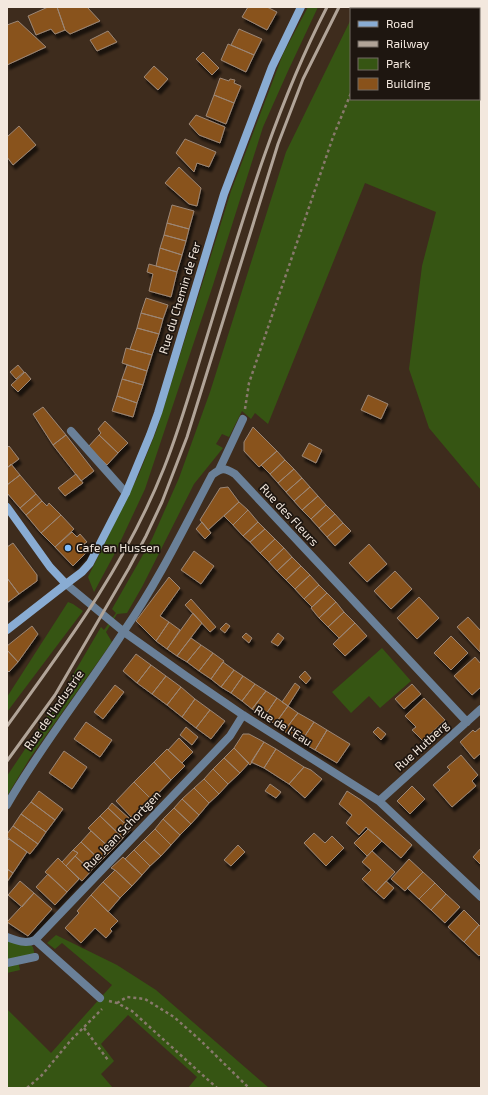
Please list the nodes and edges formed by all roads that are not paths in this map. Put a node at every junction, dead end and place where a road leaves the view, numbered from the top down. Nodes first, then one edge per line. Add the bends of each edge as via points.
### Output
1 (301, 7) edge
2 (243, 419) road end
3 (71, 431) dead end
4 (219, 470) junction
5 (126, 494) junction
6 (7, 507) edge
7 (66, 584) junction
8 (7, 630) edge
9 (124, 632) junction
10 (481, 709) edge
11 (243, 715) junction
12 (467, 722) junction
13 (379, 801) junction
14 (7, 805) edge
15 (481, 897) edge
16 (7, 937) edge
17 (35, 940) junction
18 (35, 957) dead end
19 (7, 962) edge
20 (100, 998) dead end

1 - 5 main road, Rue du Chemin de Fer via 272,66 229,180 158,413
2 - 4 street
3 - 5 street
4 - 9 street via 212,475 155,583
4 - 12 street, Rue des Fleurs via 235,474
5 - 7 main road, Rue du Chemin de Fer via 97,552 82,572
6 - 7 main road via 50,567
7 - 8 main road, Rue du Chemin de Fer
7 - 9 street, Rue de l'Eau
9 - 11 street, Rue de l'Eau
9 - 14 street, Rue de l'Industrie via 39,752
10 - 12 street, Rue Hutberg
11 - 13 street, Rue de l'Eau
11 - 17 street, Rue Jean Schortgen via 230,736
12 - 13 street, Rue Hutberg
13 - 15 street, Rue de l'Eau
16 - 17 street via 28,943
17 - 20 street
18 - 19 street

